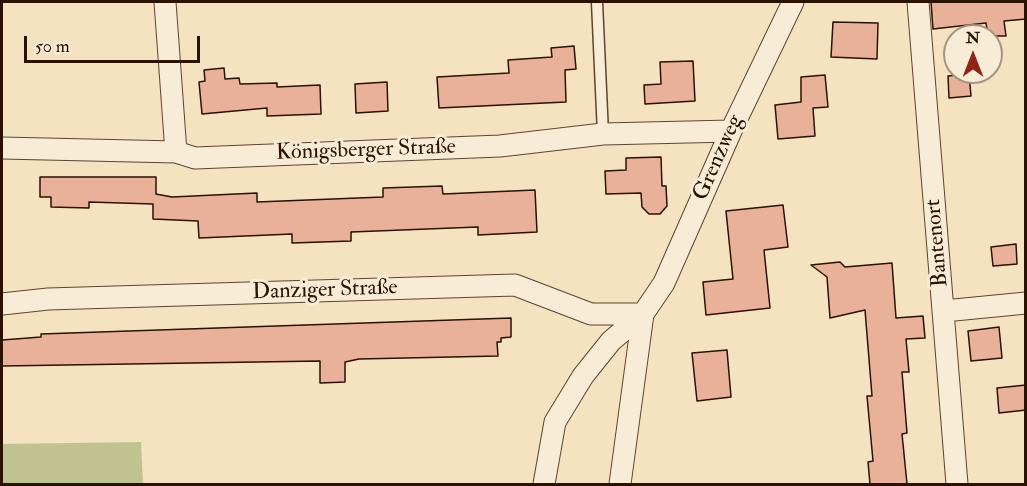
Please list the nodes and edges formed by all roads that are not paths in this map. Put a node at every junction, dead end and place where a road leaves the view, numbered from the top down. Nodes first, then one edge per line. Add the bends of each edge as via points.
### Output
1 (165, 2) edge
2 (597, 2) edge
3 (793, 2) edge
4 (918, 2) edge
5 (731, 131) junction
6 (603, 134) junction
7 (2, 148) edge
8 (176, 152) junction
9 (1026, 303) edge
10 (2, 304) edge
11 (944, 311) junction
12 (644, 314) junction
13 (544, 484) edge
14 (620, 484) edge
15 (957, 484) edge

1 - 8 street
2 - 6 lane
3 - 5 street, Grenzweg
4 - 11 street, Bantenort
5 - 6 street, Königsberger Straße
5 - 12 street, Grenzweg via 664,283
6 - 8 street, Königsberger Straße via 500,146 195,158
7 - 8 street, Königsberger Straße
9 - 11 street
10 - 12 street, Danziger Straße via 515,285 591,314
11 - 15 street, Bantenort
12 - 13 street, Grenzweg via 611,341 583,376 555,422
12 - 14 street, Grenzweg

